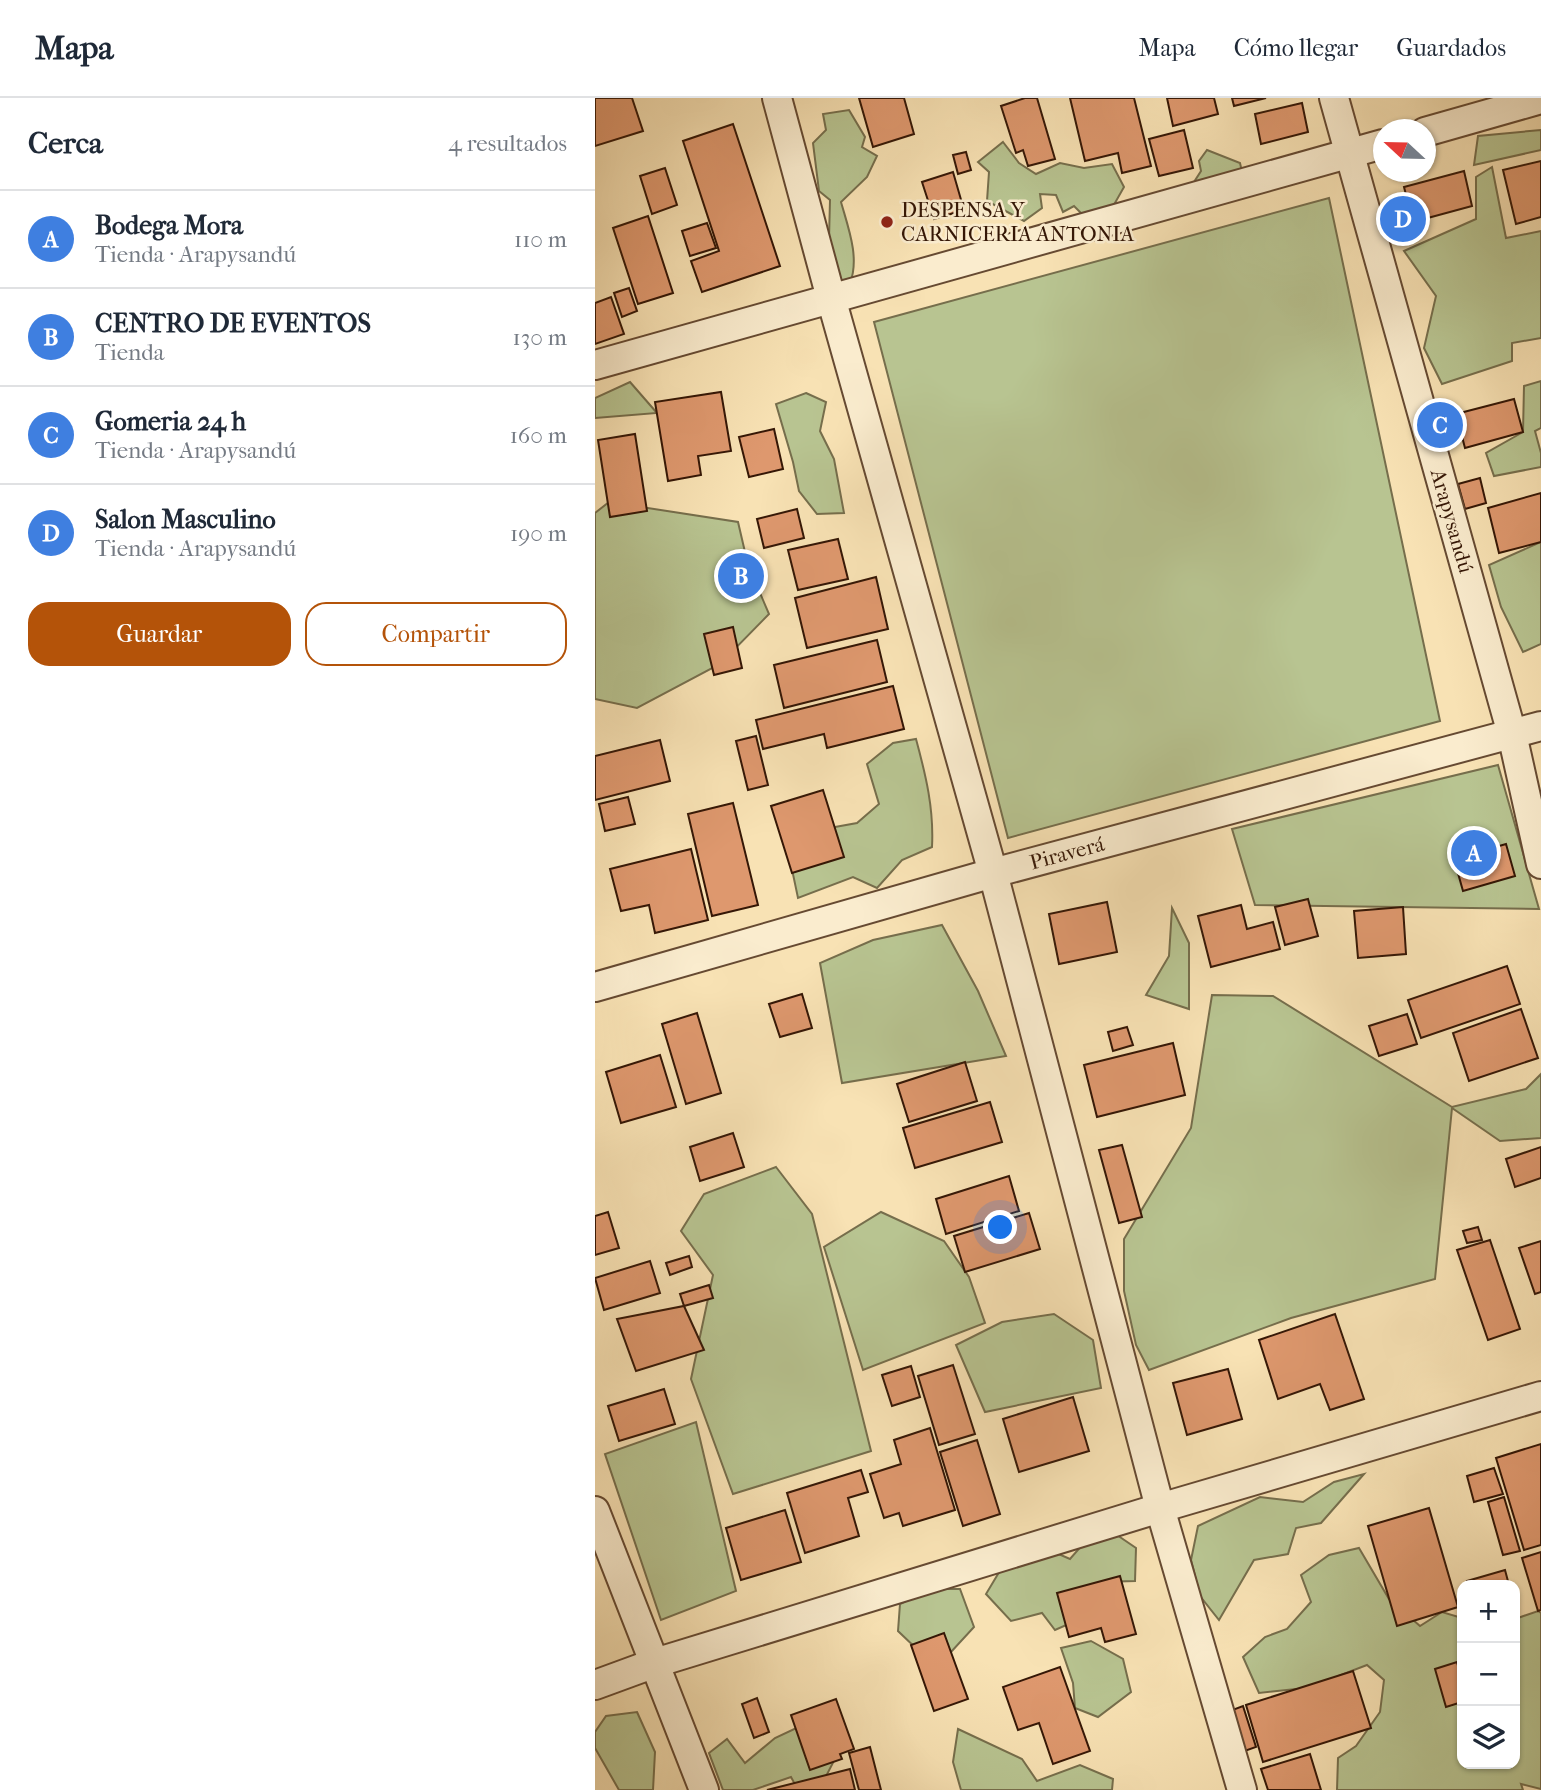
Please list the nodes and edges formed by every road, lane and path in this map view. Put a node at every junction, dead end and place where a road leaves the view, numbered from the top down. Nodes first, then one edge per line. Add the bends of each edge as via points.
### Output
1 (777, 98) edge
2 (1334, 98) edge
3 (1541, 99) edge
4 (1436, 129) edge
5 (1373, 147) edge
6 (1350, 154) junction
7 (831, 298) junction
8 (595, 365) edge
9 (1541, 726) edge
10 (1512, 734) junction
11 (1541, 864) edge
12 (993, 873) junction
13 (595, 987) edge
14 (1541, 1396) edge
15 (1160, 1508) junction
16 (595, 1511) edge
17 (655, 1663) junction
18 (595, 1685) edge
19 (704, 1790) edge
20 (1242, 1790) edge

1 - 7 street
2 - 6 street, Arapysandú
3 - 4 street
5 - 6 street
6 - 7 street
6 - 10 street, Arapysandú
7 - 8 street
7 - 12 street
9 - 10 street, Piraverá
10 - 11 street, Arapysandú
10 - 12 street, Piraverá
12 - 13 street, Piraverá
12 - 15 street
14 - 15 street
15 - 17 street
15 - 20 street
16 - 17 street
17 - 18 street
17 - 19 street

